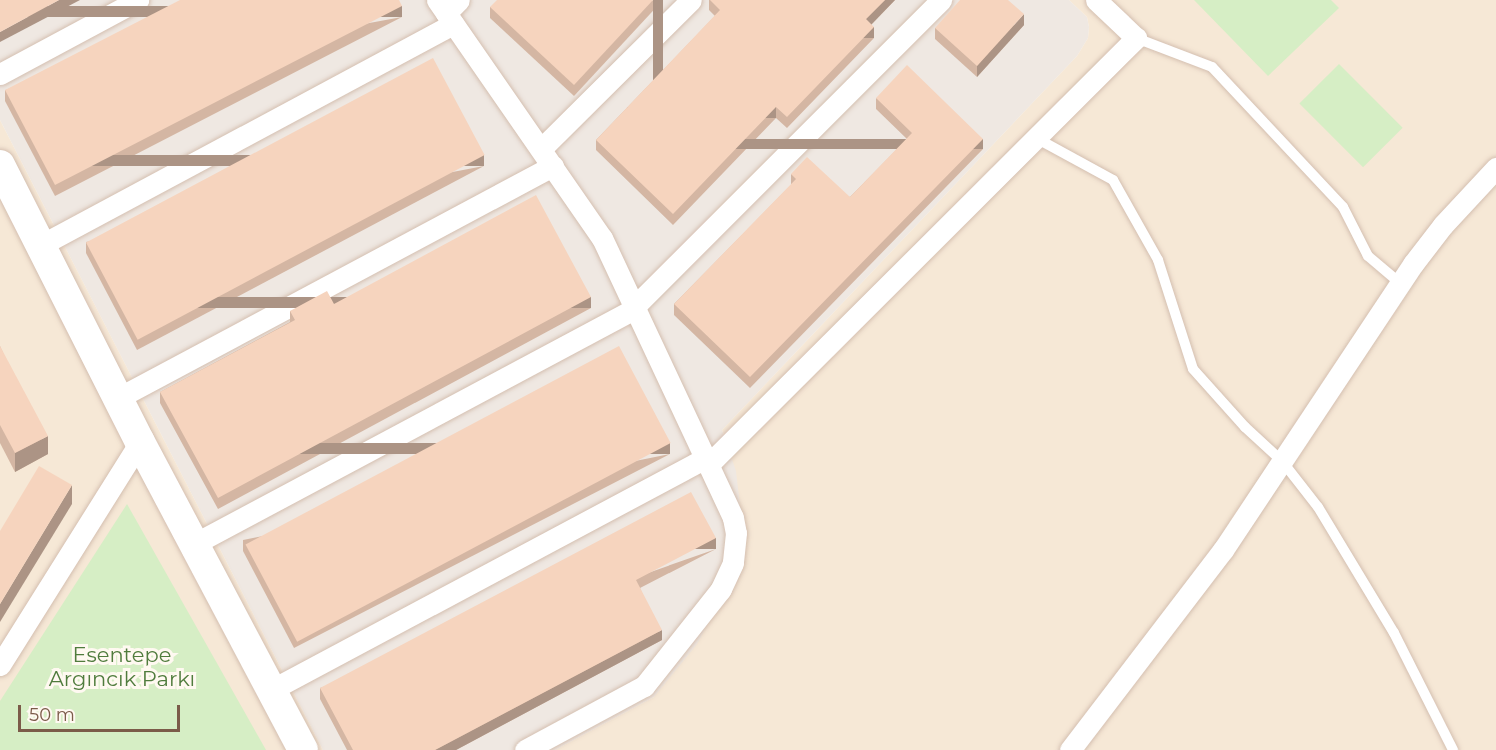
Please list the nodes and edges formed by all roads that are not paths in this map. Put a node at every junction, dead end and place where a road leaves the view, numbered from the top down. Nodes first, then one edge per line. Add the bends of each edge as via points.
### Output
1 (138, 0) edge
2 (691, 0) edge
3 (941, 0) edge
4 (1096, 0) edge
5 (449, 9) edge
6 (1136, 38) junction
7 (0, 74) edge
8 (1036, 138) junction
9 (547, 158) junction
10 (0, 165) edge
11 (1496, 168) edge
12 (41, 245) junction
13 (1400, 283) junction
14 (635, 307) junction
15 (118, 398) junction
16 (140, 442) junction
17 (1282, 460) junction
18 (707, 461) junction
19 (194, 544) junction
20 (0, 665) edge
21 (271, 690) junction
22 (303, 750) edge
23 (525, 750) edge
24 (1070, 750) edge
25 (1453, 750) edge

1 - 7 street
2 - 9 street
3 - 14 street
4 - 6 street
5 - 9 street
5 - 12 street
6 - 8 street
6 - 13 lane via 1212,67 1343,207 1368,256
8 - 17 lane via 1113,180 1158,260 1192,369 1245,427
8 - 18 street
9 - 14 street via 602,238
9 - 15 street
10 - 12 street
11 - 13 street via 1443,225
12 - 15 street
13 - 17 street
14 - 18 street
14 - 19 street
15 - 16 street
16 - 19 street
16 - 20 street
17 - 24 street via 1223,550
17 - 25 lane via 1318,507 1394,633
18 - 21 street
18 - 23 street via 736,533 733,563 721,589 644,686
19 - 21 street
21 - 22 street

